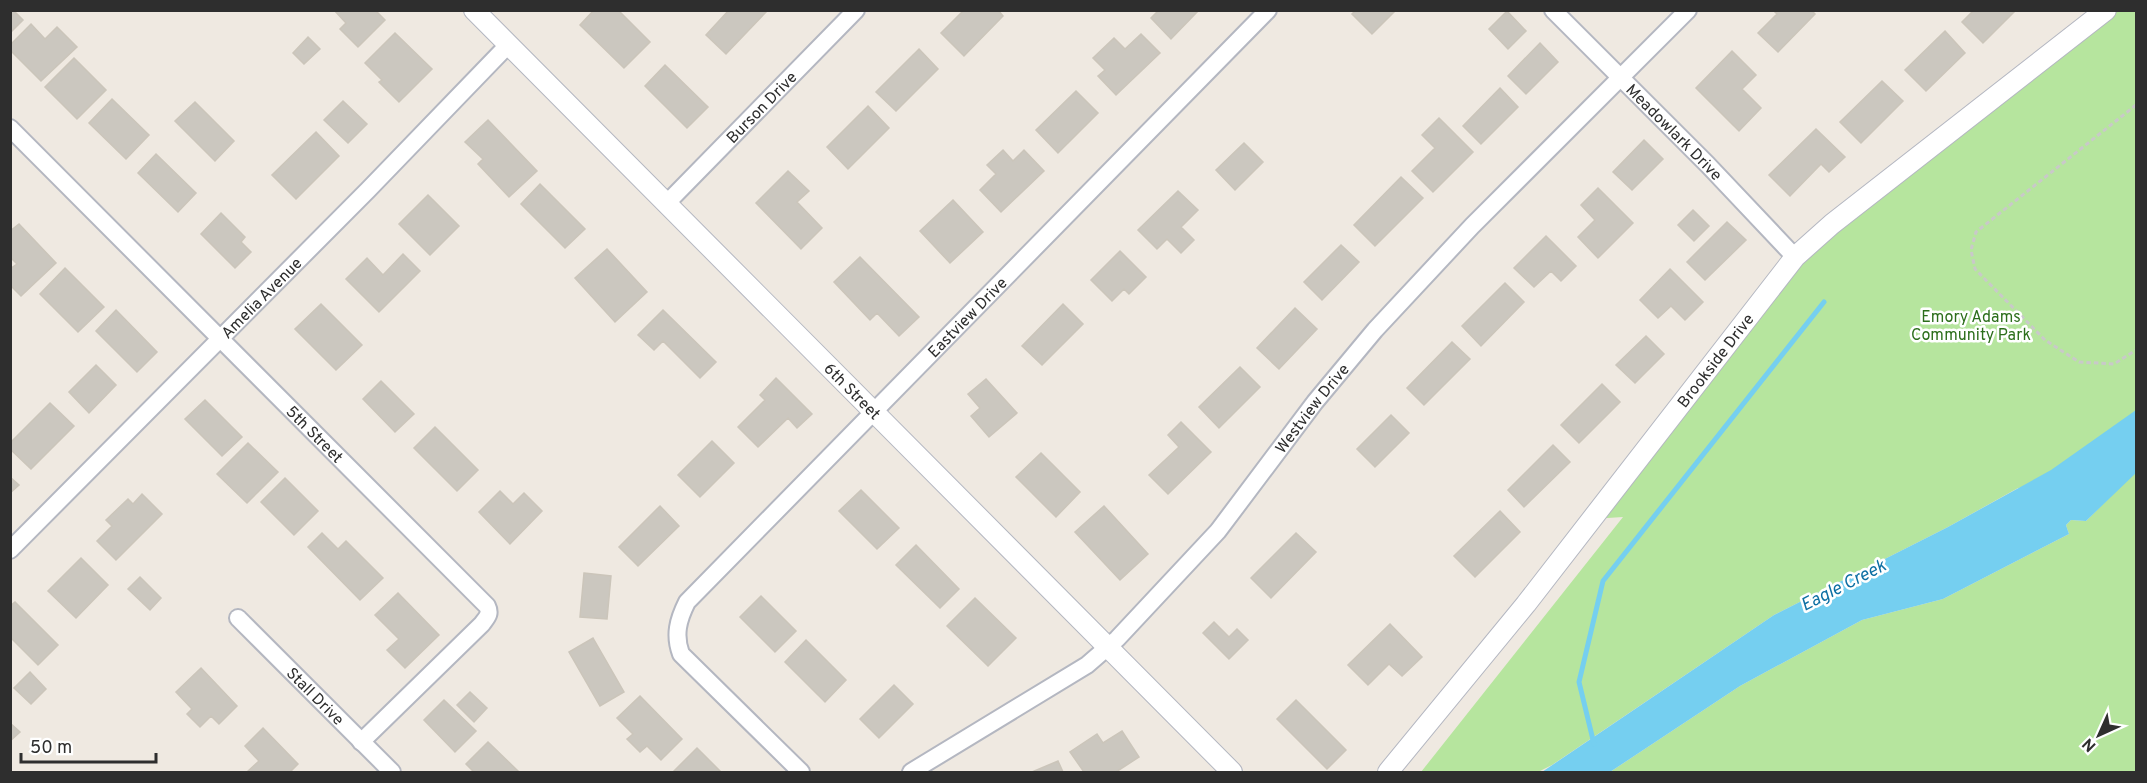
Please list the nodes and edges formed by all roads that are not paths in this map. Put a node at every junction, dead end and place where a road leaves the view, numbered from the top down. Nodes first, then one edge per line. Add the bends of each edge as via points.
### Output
1 (474, 10) edge
2 (856, 10) edge
3 (1268, 10) edge
4 (1552, 10) edge
5 (1688, 10) edge
6 (2106, 10) edge
7 (508, 45) junction
8 (1619, 77) junction
9 (10, 128) edge
10 (666, 204) junction
11 (1794, 256) junction
12 (220, 338) junction
13 (873, 413) junction
14 (10, 550) edge
15 (238, 618) dead end
16 (1107, 647) junction
17 (361, 742) junction
18 (392, 772) edge
19 (801, 772) edge
20 (911, 772) edge
21 (1232, 772) edge
22 (1388, 772) edge

1 - 7 street, 6th Street
2 - 10 street, Burson Drive
3 - 13 street, Eastview Drive
4 - 8 street, Meadowlark Drive
5 - 8 street, Westview Drive
6 - 11 street, Brookside Drive
7 - 10 street, 6th Street
7 - 12 street, Amelia Avenue
8 - 11 street, Meadowlark Drive
8 - 16 street, Westview Drive via 1375,330 1218,531
9 - 12 street, 5th Street
10 - 13 street, 6th Street
11 - 22 street, Brookside Drive via 1526,604
12 - 14 street, Amelia Avenue
12 - 17 street, 5th Street via 489,611 482,624
13 - 16 street, 6th Street
13 - 19 street, Eastview Drive via 705,582 687,602 677,629 681,654
15 - 17 street, Stall Drive
16 - 20 street, Westview Drive via 1087,665
16 - 21 street, 6th Street
17 - 18 street, Stall Drive

